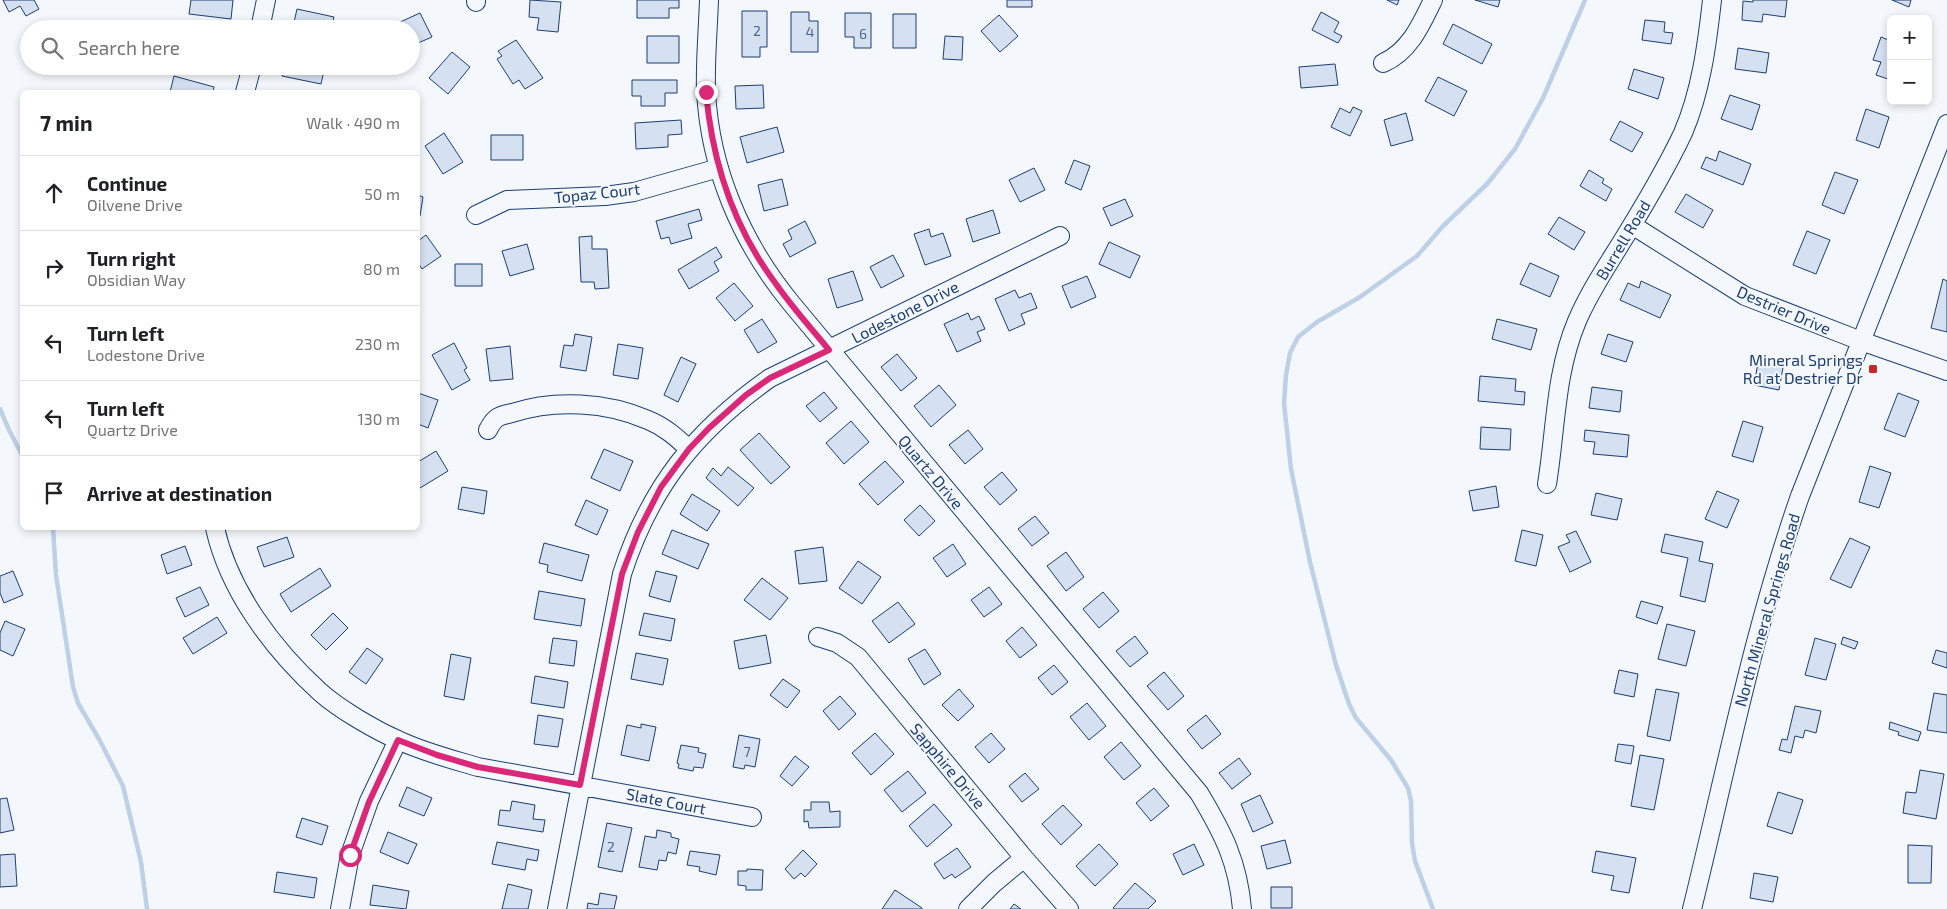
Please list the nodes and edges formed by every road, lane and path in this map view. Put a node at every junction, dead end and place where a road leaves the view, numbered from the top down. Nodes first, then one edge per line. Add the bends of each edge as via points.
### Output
1 (266, 0) edge
2 (709, 0) edge
3 (1433, 0) edge
4 (1712, 0) edge
5 (262, 20) edge
6 (1383, 63) dead end
7 (250, 75) edge
8 (246, 90) edge
9 (1947, 124) edge
10 (719, 168) junction
11 (476, 215) dead end
12 (1632, 226) junction
13 (1060, 236) dead end
14 (1861, 341) junction
15 (829, 350) junction
16 (1947, 370) edge
17 (488, 430) dead end
18 (689, 449) junction
19 (1547, 484) dead end
20 (216, 530) edge
21 (818, 637) dead end
22 (398, 740) junction
23 (580, 785) junction
24 (752, 817) dead end
25 (1024, 858) junction
26 (340, 909) edge
27 (557, 909) edge
28 (968, 909) edge
29 (1069, 909) edge
30 (1242, 909) edge
31 (1692, 909) edge

1 - 5 street
2 - 10 street, Quartz Drive via 706,92
3 - 6 street via 1402,53
4 - 12 street, Burrell Road via 1706,49 1694,103 1670,158
7 - 8 street
9 - 14 street, North Mineral Springs Road
10 - 11 street, Topaz Court via 634,192 507,200
10 - 15 street, Quartz Drive via 740,223 762,264
12 - 14 street, Destrier Drive via 1745,296
12 - 19 street, Burrell Road via 1587,299 1567,346 1556,403
13 - 15 street, Lodestone Drive
14 - 16 street, Destrier Drive
14 - 31 street, North Mineral Springs Road via 1781,550 1753,652
15 - 18 street, Lodestone Drive via 770,378 746,395
15 - 30 street, Quartz Drive via 1199,793 1231,852
17 - 18 street via 497,418 525,409 557,404 583,405 616,409 648,419 669,430
18 - 23 street, Lodestone Drive via 654,500 624,568
20 - 22 street, Slate Court via 230,570 253,614 281,651 321,693
21 - 25 street, Sapphire Drive via 837,643 858,658
22 - 23 street, Slate Court via 478,767
22 - 26 street via 369,802 350,855
23 - 24 street, Slate Court
23 - 27 street, Lodestone Drive
25 - 28 street
25 - 29 street, Sapphire Drive

